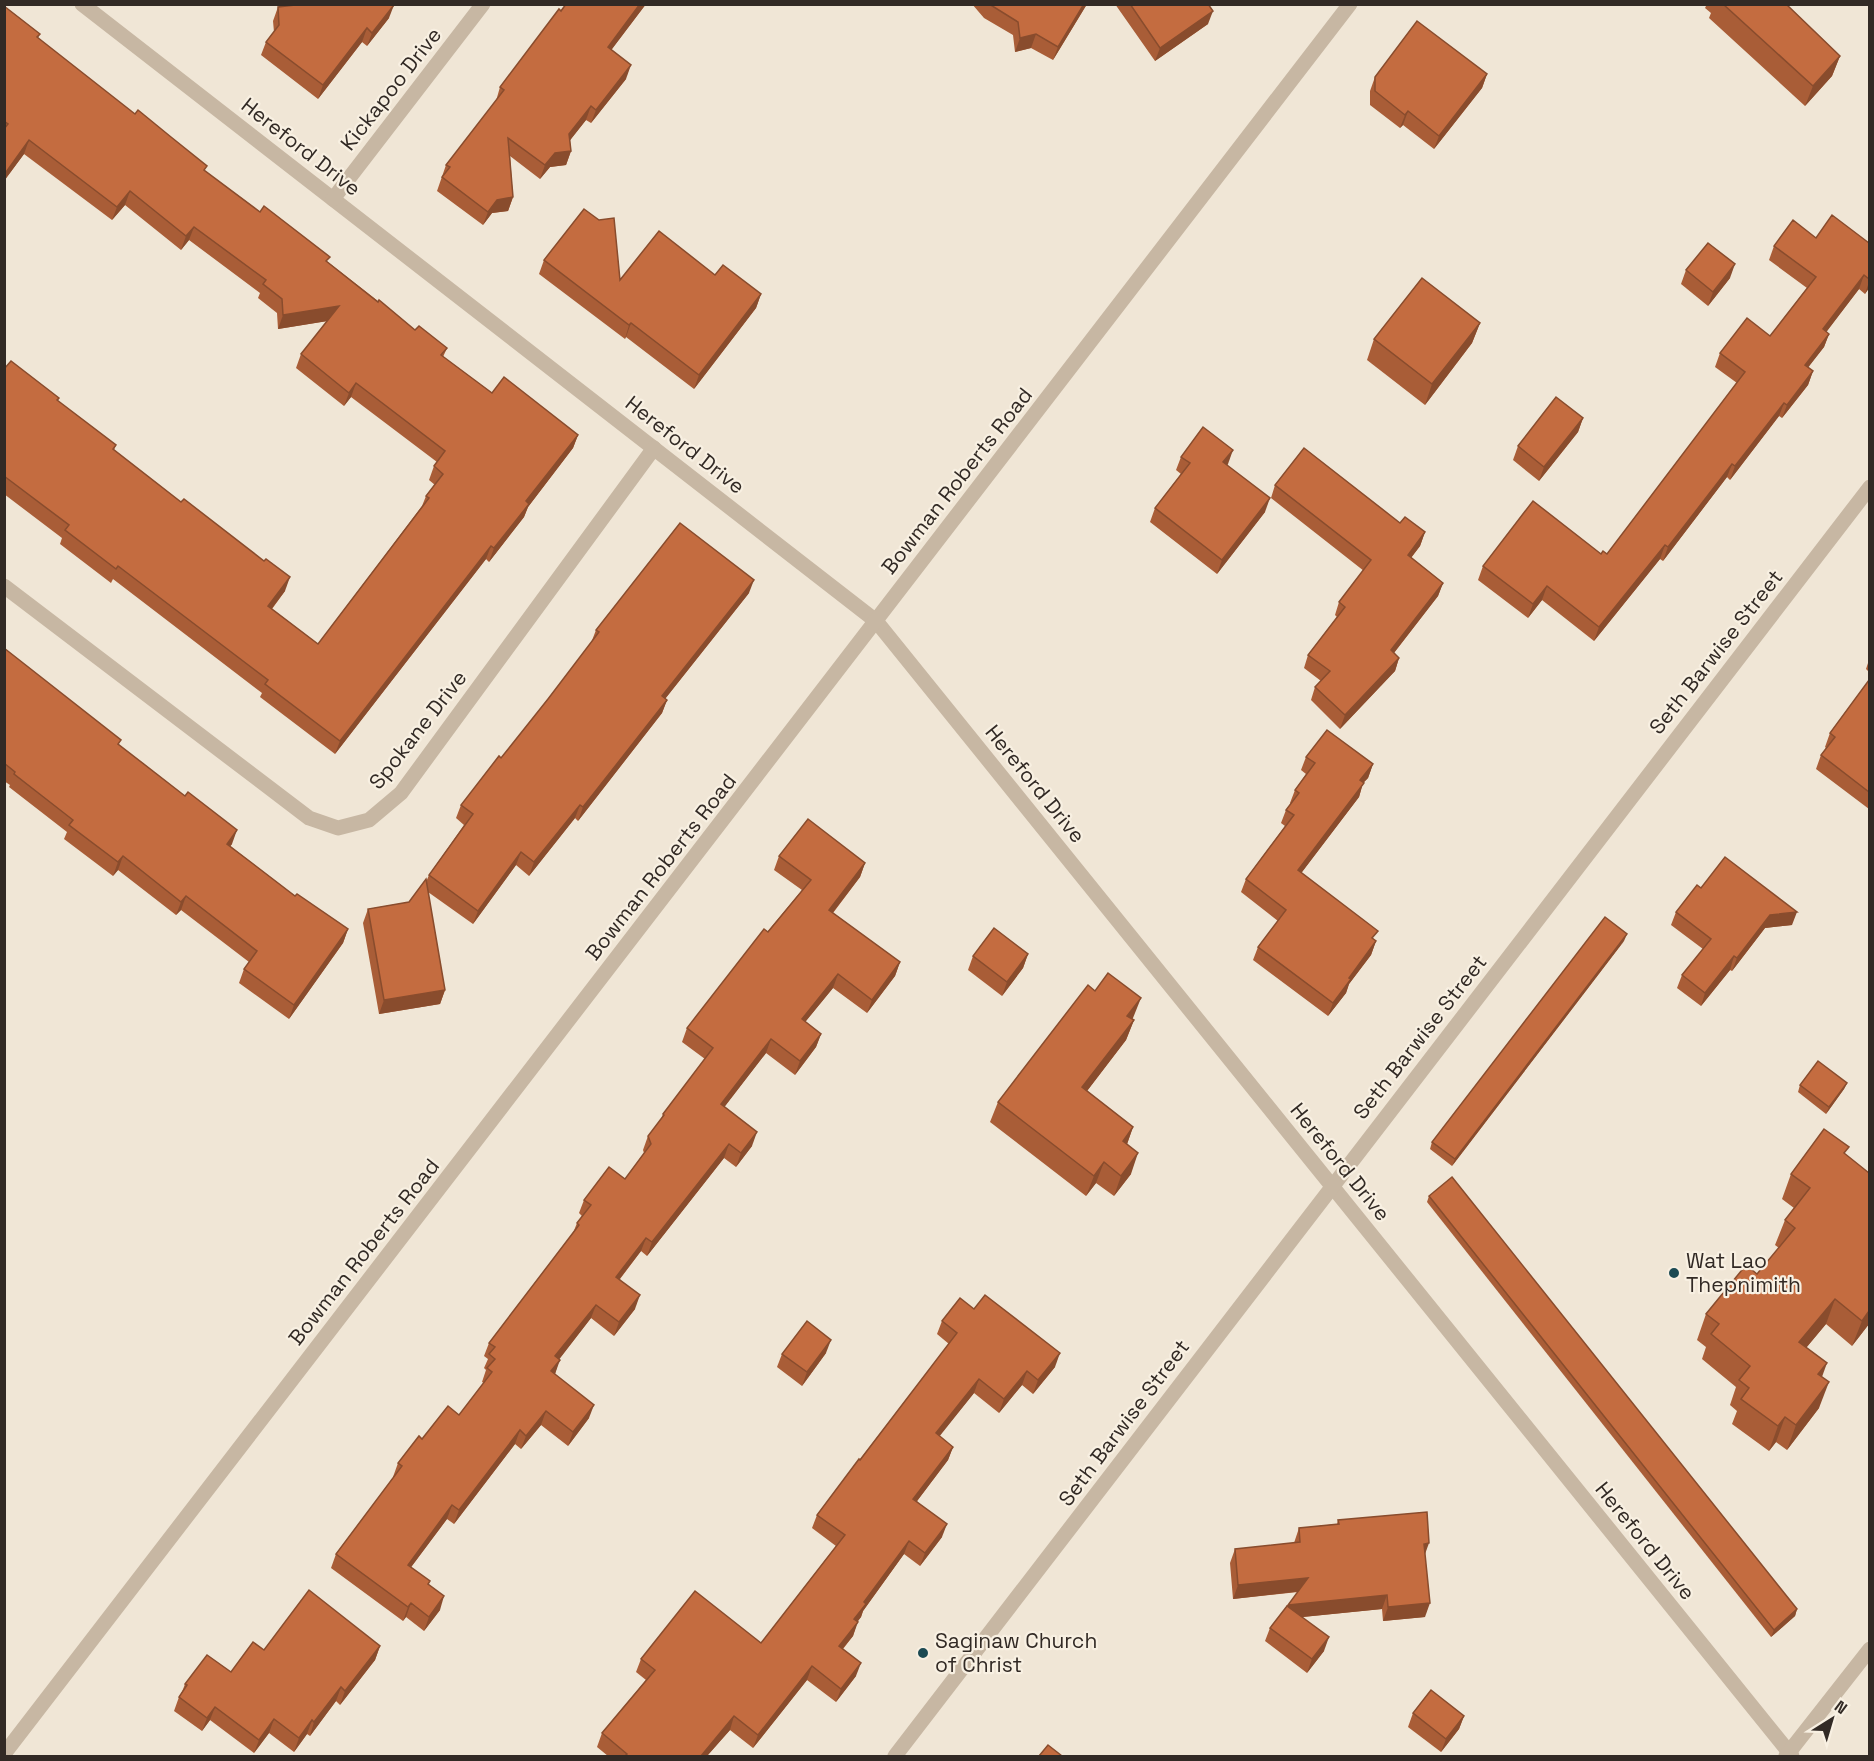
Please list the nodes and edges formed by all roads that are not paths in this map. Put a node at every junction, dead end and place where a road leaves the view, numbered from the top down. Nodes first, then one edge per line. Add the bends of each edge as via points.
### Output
1 (82, 4) edge
2 (483, 4) edge
3 (1350, 4) edge
4 (333, 199) junction
5 (654, 448) junction
6 (1869, 487) edge
7 (4, 586) edge
8 (876, 621) junction
9 (1333, 1186) junction
10 (1869, 1649) edge
11 (4, 1754) edge
12 (1789, 1755) edge
13 (895, 1756) edge

1 - 4 street, Hereford Drive
2 - 4 street, Kickapoo Drive
3 - 8 street, Bowman Roberts Road
4 - 5 street, Hereford Drive
5 - 7 street, Spokane Drive via 401,793 369,820 338,828 309,818
5 - 8 street, Hereford Drive
6 - 9 street, Seth Barwise Street
8 - 9 street, Hereford Drive
8 - 11 street, Bowman Roberts Road
9 - 12 street, Hereford Drive
9 - 13 street, Seth Barwise Street
10 - 12 street

